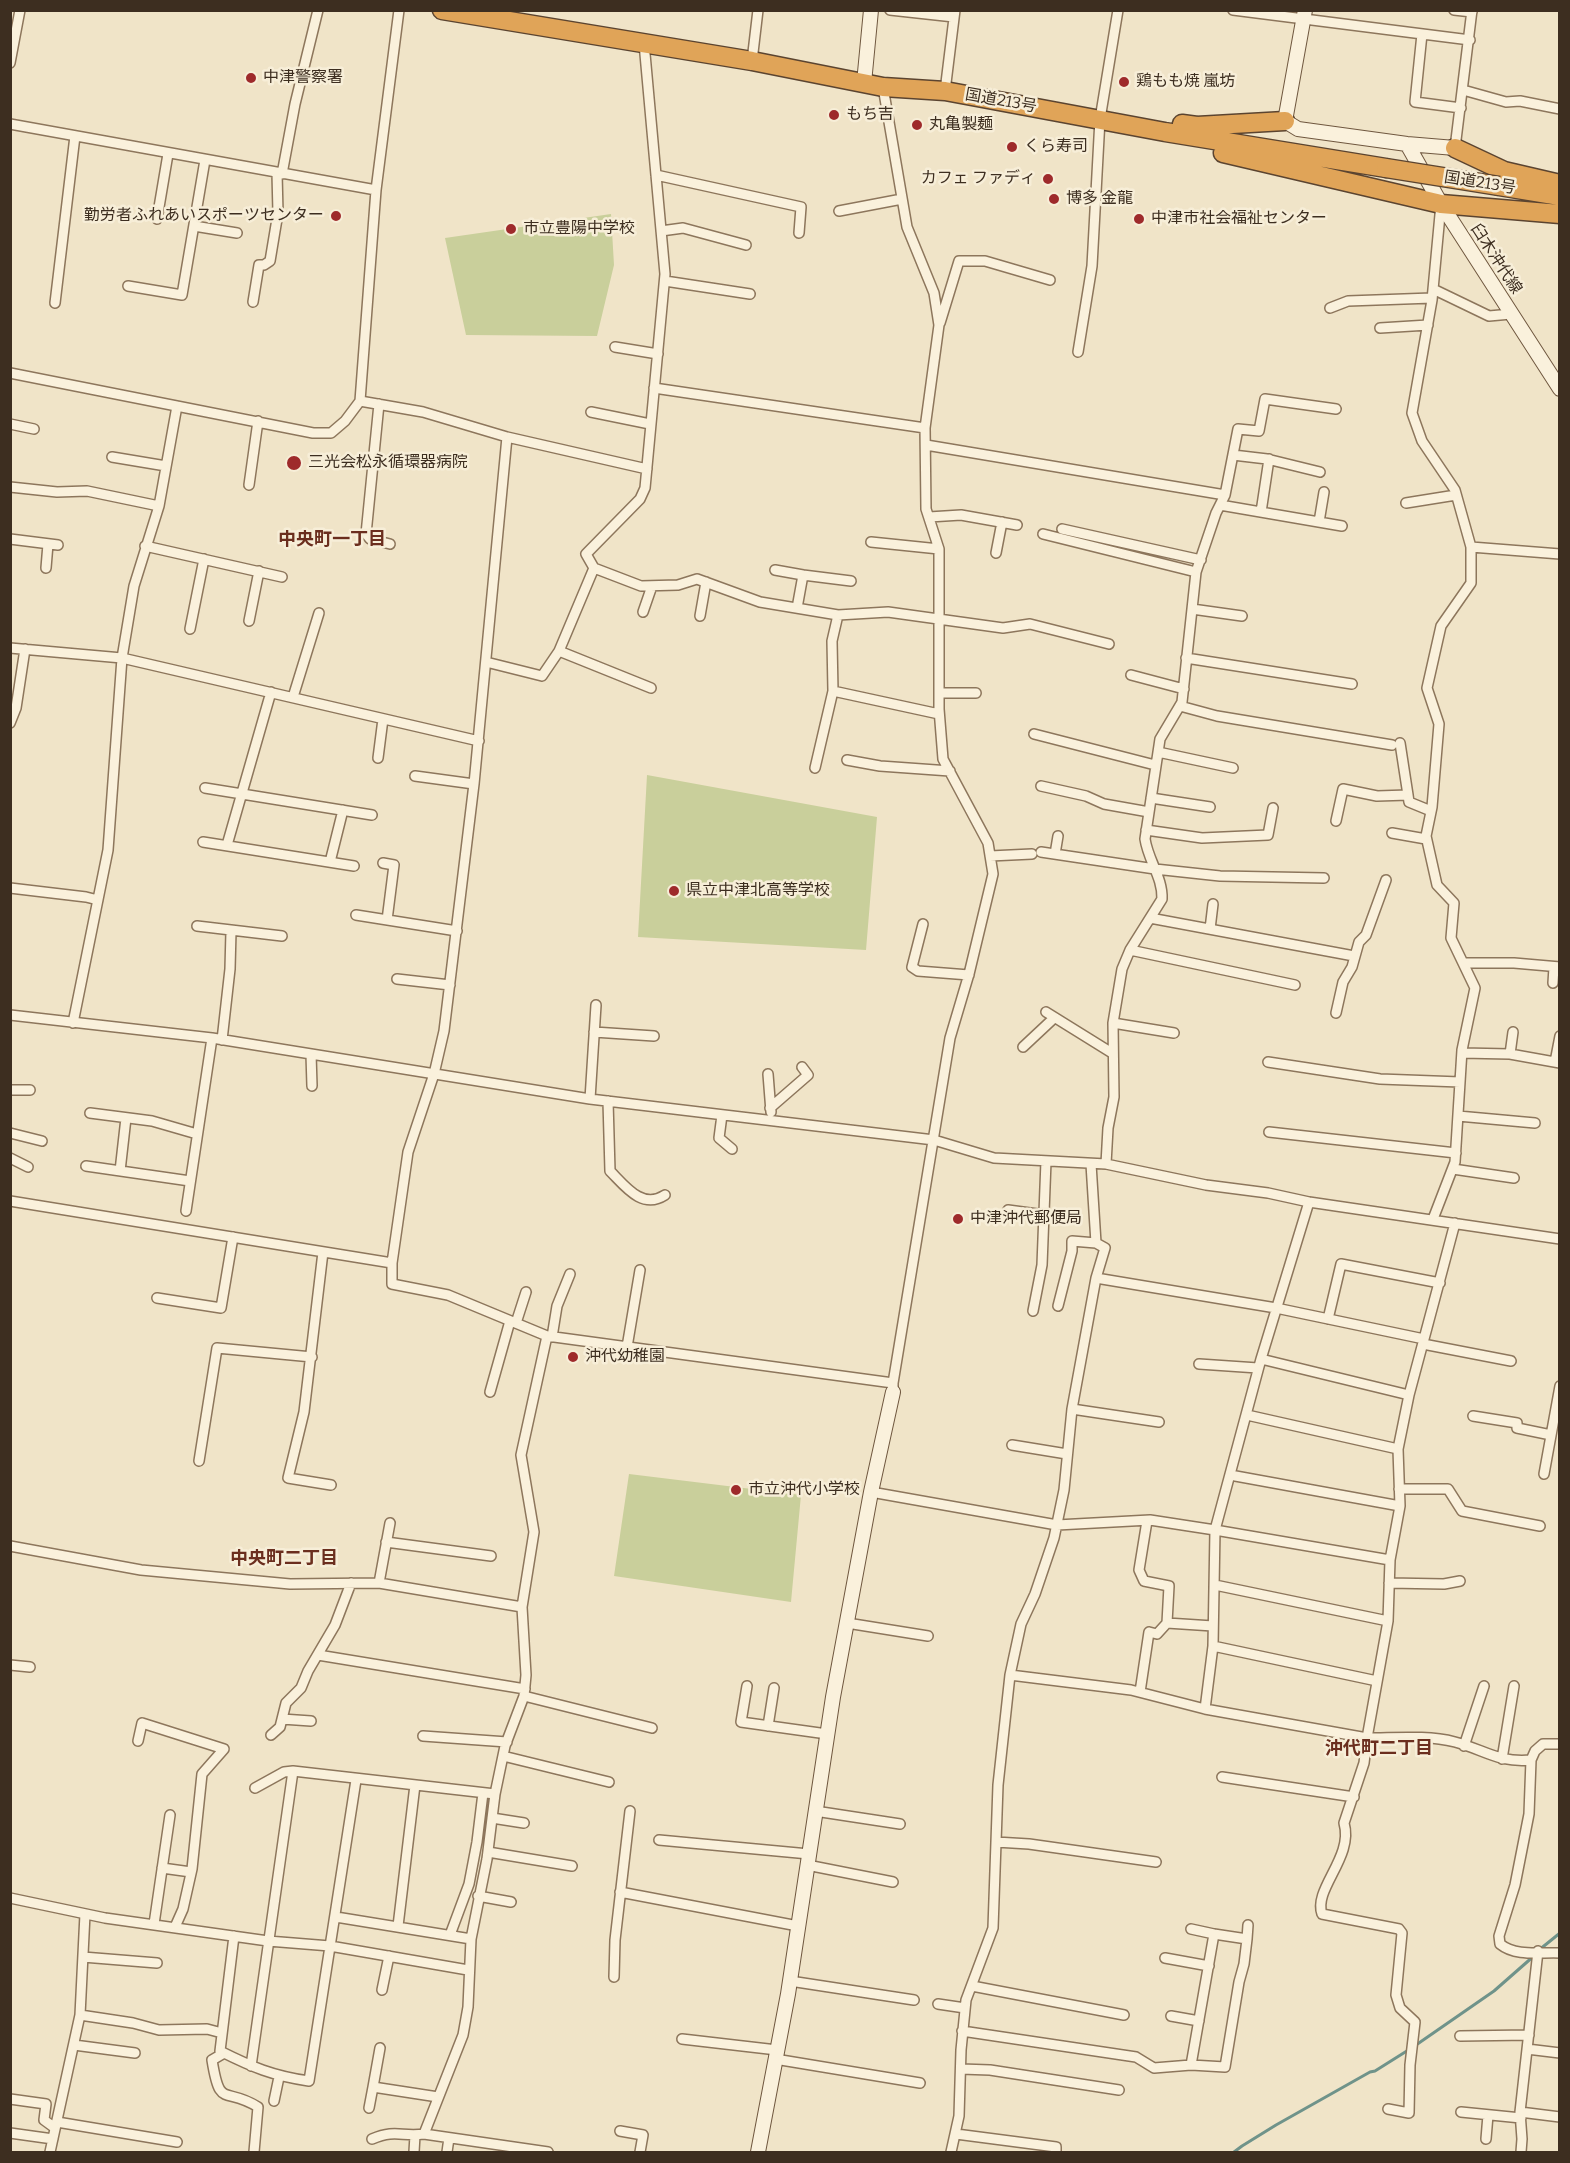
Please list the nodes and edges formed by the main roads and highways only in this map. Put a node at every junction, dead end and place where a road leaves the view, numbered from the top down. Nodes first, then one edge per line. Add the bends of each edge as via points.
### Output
1 (442, 10) edge
2 (1100, 119) junction
3 (1285, 121) road end
4 (1165, 132) junction
5 (1455, 148) road end
6 (1560, 184) edge
7 (1560, 196) edge
8 (1560, 214) edge

1 - 2 highway, 国道213号 via 752,61 883,87 945,91
2 - 3 highway via 1197,126
2 - 4 highway, 国道213号
4 - 7 highway, 国道213号, bridge
4 - 8 highway via 1177,145 1441,204
5 - 6 highway via 1504,171

